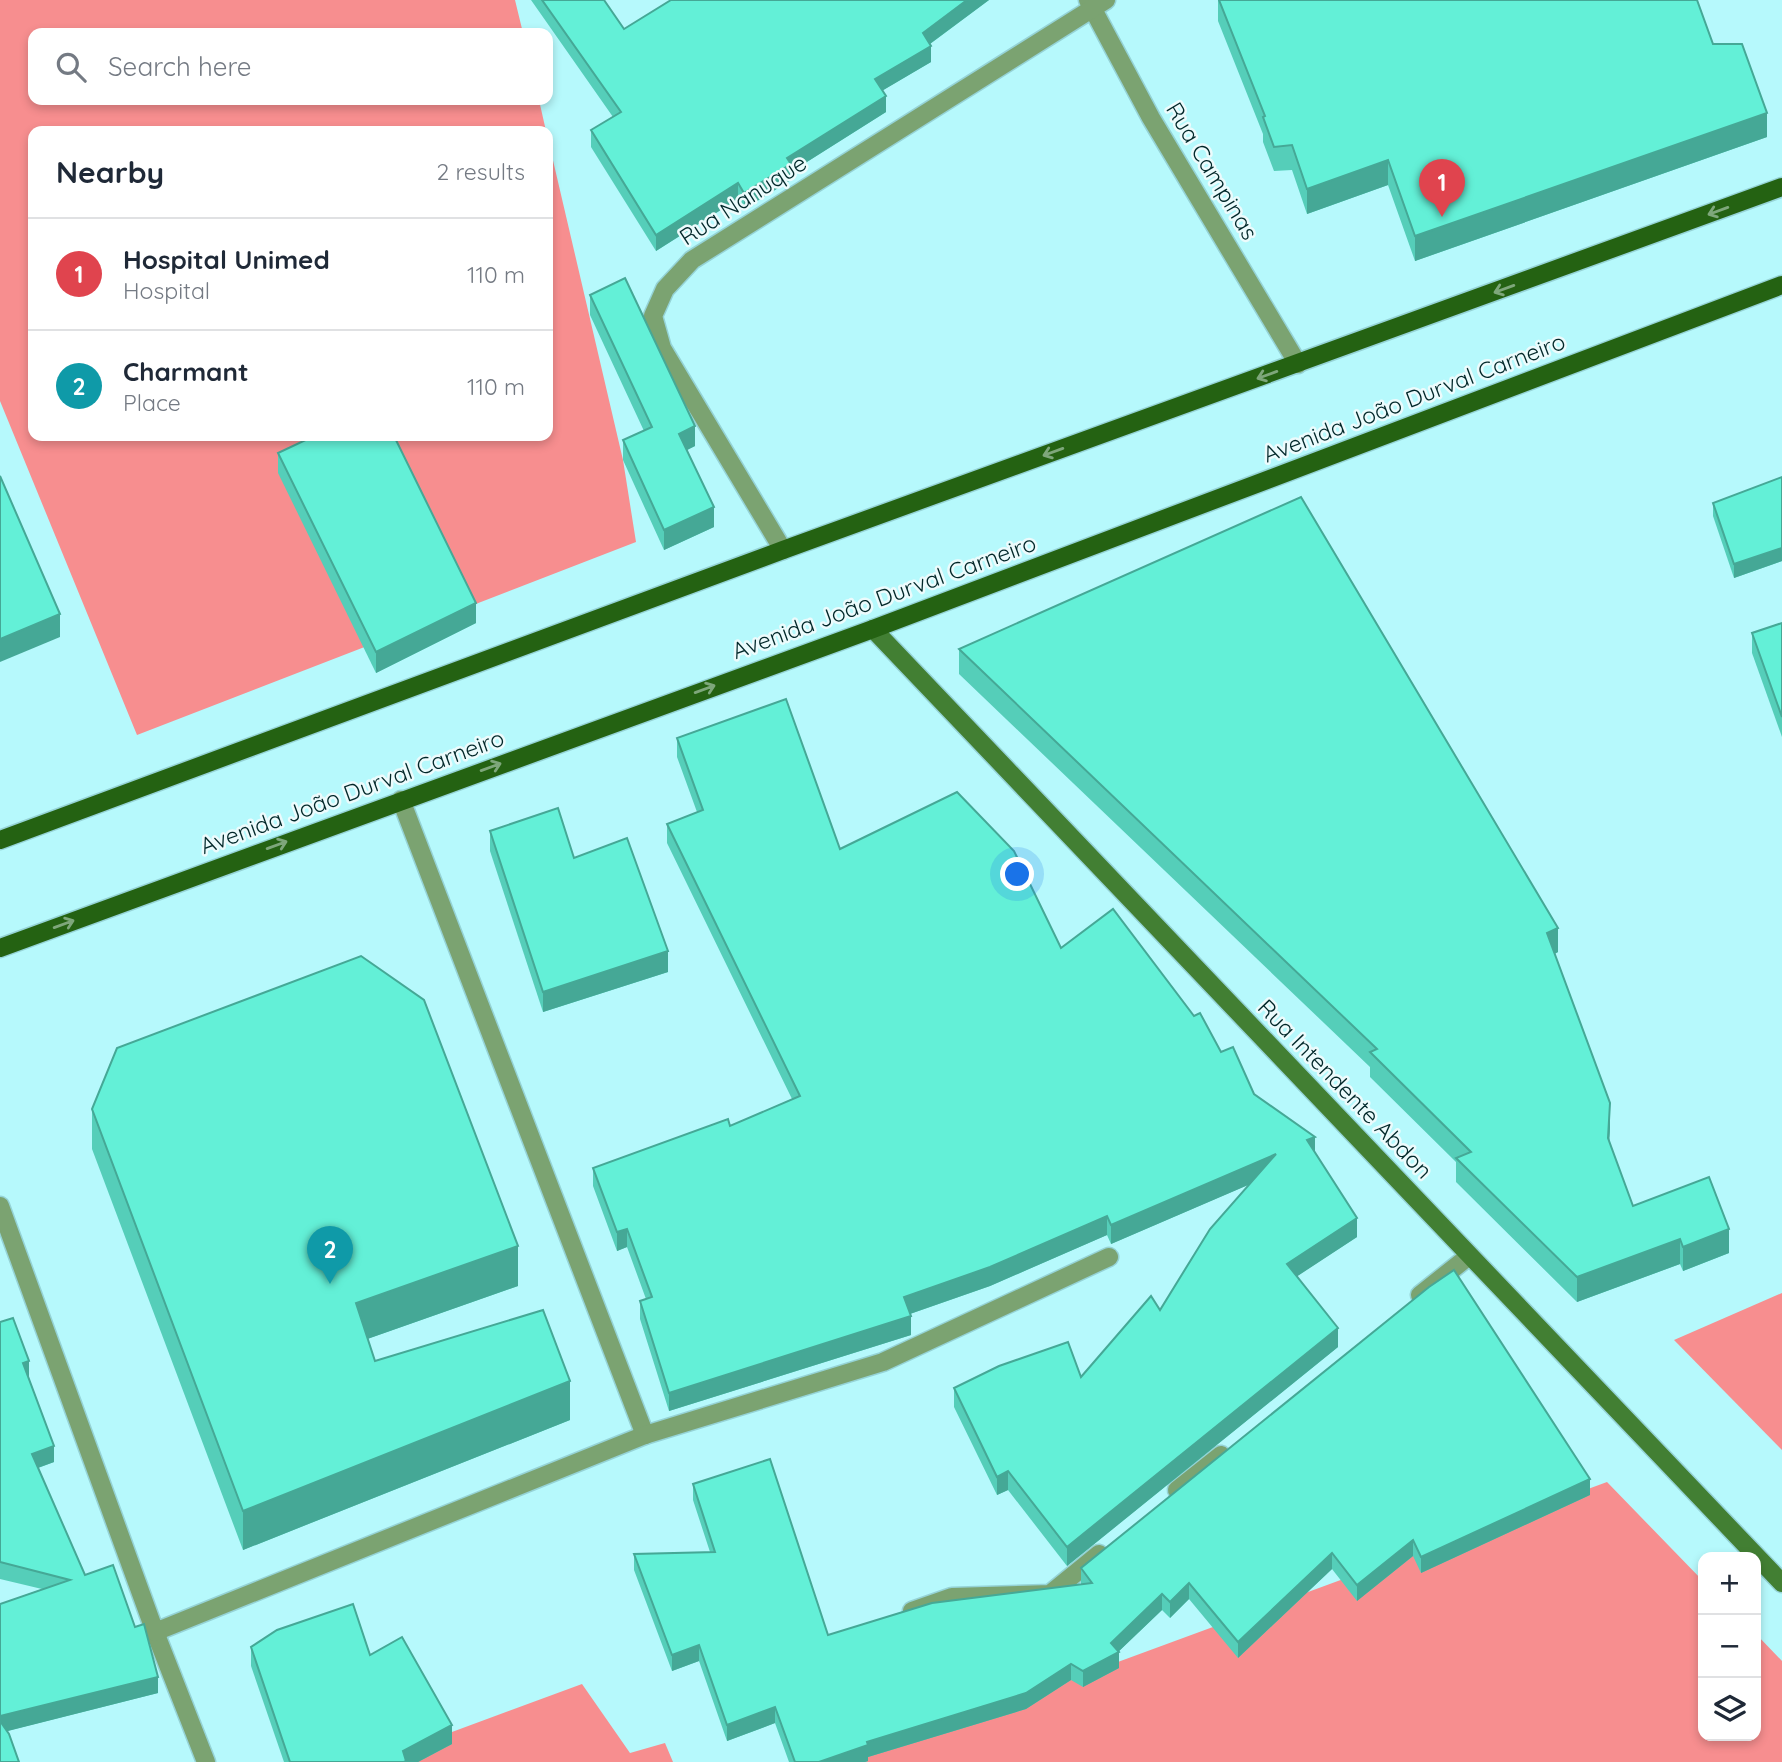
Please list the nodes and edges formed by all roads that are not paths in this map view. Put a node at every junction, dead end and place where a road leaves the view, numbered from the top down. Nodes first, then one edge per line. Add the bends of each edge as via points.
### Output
1 (1096, 3) edge
2 (1782, 187) edge
3 (1782, 285) edge
4 (1298, 364) junction
5 (783, 550) junction
6 (873, 629) junction
7 (401, 800) junction
8 (0, 840) edge
9 (0, 948) edge
10 (0, 1206) edge
11 (1469, 1256) junction
12 (1109, 1257) edge
13 (1405, 1308) edge
14 (645, 1435) junction
15 (1231, 1446) edge
16 (1167, 1498) edge
17 (1114, 1542) edge
18 (1782, 1583) edge
19 (902, 1615) edge
20 (155, 1632) junction
21 (205, 1762) edge

1 - 4 street, Rua Campinas via 1152,118
1 - 5 street, Rua Nanuque via 692,260 665,289 653,316 662,348
2 -> 4 main road
3 - 6 main road, Avenida João Durval Carneiro
4 -> 5 main road
5 - 8 main road
7 -> 6 main road, Avenida João Durval Carneiro
6 - 11 street, Rua Intendente Abdon
9 -> 7 main road, Avenida João Durval Carneiro
7 - 14 street
10 - 20 street
11 - 13 street
11 - 18 street, Rua Intendente Abdon
12 - 14 street via 883,1362
14 - 20 street
15 - 16 street
17 - 19 street via 1050,1594 951,1597
20 - 21 street

